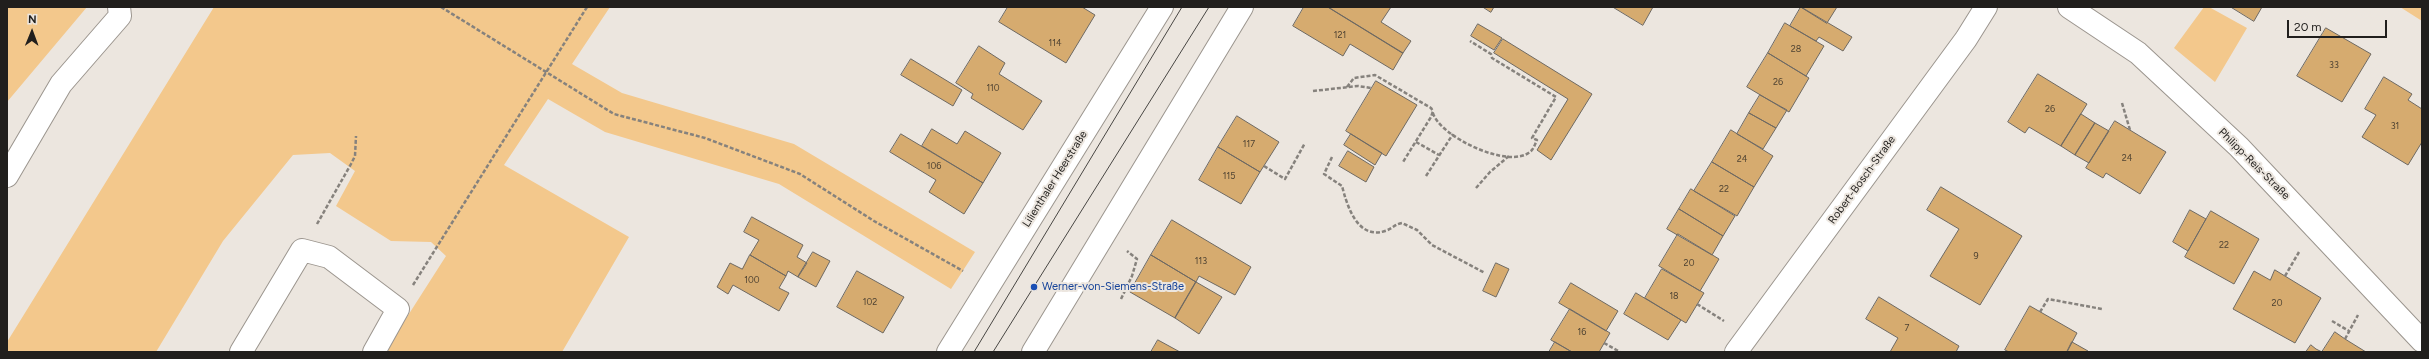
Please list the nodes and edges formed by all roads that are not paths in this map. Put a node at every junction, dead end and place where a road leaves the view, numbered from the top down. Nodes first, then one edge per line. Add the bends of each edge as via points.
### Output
1 (119, 7) edge
2 (1162, 7) edge
3 (1242, 7) edge
4 (1986, 7) edge
5 (2069, 7) edge
6 (7, 176) edge
7 (2422, 341) edge
8 (241, 352) edge
9 (374, 352) edge
10 (948, 352) edge
11 (1033, 352) edge
12 (1736, 352) edge

1 - 6 street via 120,16 61,84
2 - 10 street, Lilienthaler Heerstraße
3 - 11 street
4 - 12 street, Robert-Bosch-Straße via 1966,39
5 - 7 street, Philipp-Reis-Straße via 2138,53 2239,147
8 - 9 street via 302,250 329,257 398,309

